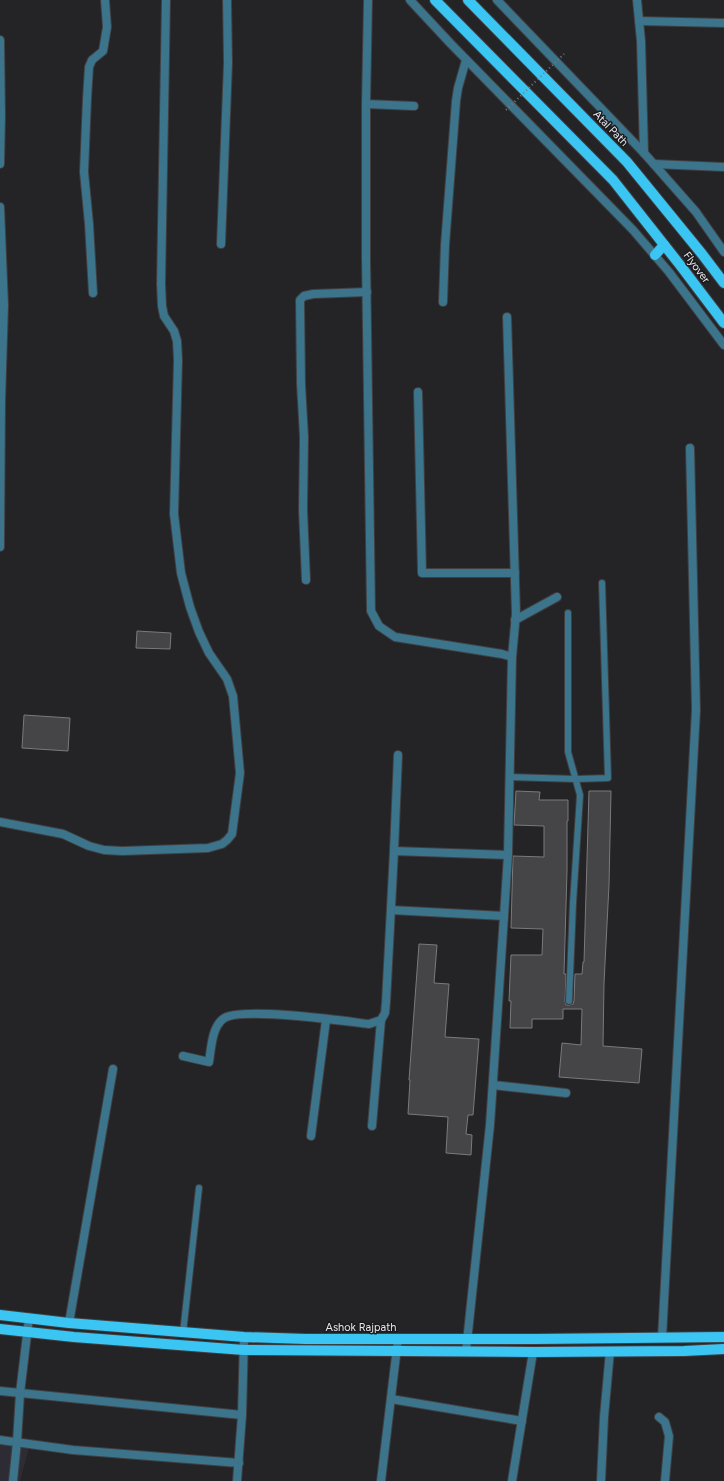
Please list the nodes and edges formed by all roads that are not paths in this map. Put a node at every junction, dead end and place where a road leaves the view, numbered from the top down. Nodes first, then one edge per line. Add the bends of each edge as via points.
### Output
1 (105, 0) edge
2 (166, 0) edge
3 (227, 0) edge
4 (368, 0) edge
5 (410, 0) edge
6 (435, 0) edge
7 (468, 0) edge
8 (497, 0) edge
9 (637, 0) edge
10 (639, 21) junction
11 (724, 23) edge
12 (0, 40) edge
13 (466, 60) junction
14 (366, 104) junction
15 (414, 106) dead end
16 (644, 153) junction
17 (0, 164) edge
18 (654, 164) junction
19 (724, 167) edge
20 (0, 207) edge
21 (221, 244) dead end
22 (664, 245) junction
23 (724, 252) edge
24 (655, 255) junction
25 (724, 283) edge
26 (367, 292) junction
27 (93, 293) dead end
28 (443, 302) dead end
29 (507, 317) dead end
30 (724, 323) edge
31 (724, 345) edge
32 (418, 392) dead end
33 (690, 448) dead end
34 (0, 547) edge
35 (515, 573) junction
36 (306, 580) dead end
37 (602, 583) dead end
38 (557, 597) dead end
39 (568, 612) dead end
40 (515, 620) junction
41 (512, 657) junction
42 (398, 755) dead end
43 (509, 777) junction
44 (576, 779) junction
45 (0, 822) edge
46 (394, 851) junction
47 (508, 854) junction
48 (391, 910) junction
49 (504, 916) junction
50 (569, 1001) dead end
51 (326, 1020) junction
52 (381, 1020) junction
53 (183, 1056) dead end
54 (113, 1070) dead end
55 (493, 1085) junction
56 (566, 1093) dead end
57 (372, 1126) dead end
58 (311, 1136) dead end
59 (199, 1188) dead end
60 (0, 1315) edge
61 (29, 1318) junction
62 (69, 1323) junction
63 (0, 1329) edge
64 (27, 1332) junction
65 (183, 1333) junction
66 (724, 1336) edge
67 (244, 1337) junction
68 (398, 1338) junction
69 (662, 1338) junction
70 (468, 1339) junction
71 (724, 1349) edge
72 (244, 1350) junction
73 (397, 1351) junction
74 (466, 1351) junction
75 (533, 1352) junction
76 (610, 1352) junction
77 (0, 1391) edge
78 (20, 1393) junction
79 (391, 1399) junction
80 (242, 1415) junction
81 (659, 1418) dead end
82 (522, 1421) junction
83 (0, 1440) edge
84 (17, 1442) junction
85 (239, 1463) junction
86 (13, 1481) edge
87 (237, 1481) edge
88 (381, 1481) edge
89 (512, 1481) edge
90 (601, 1481) edge
91 (665, 1481) edge

1 - 27 street via 107,27 103,51 89,66 84,172 90,224
2 - 45 street via 161,284 164,316 177,341 174,514 181,573 198,632 228,679 233,696 240,773 232,834 222,844 208,848 122,851 104,850 63,834
3 - 21 street via 228,50
4 - 14 street
5 - 13 street
6 - 22 main road, Flyover via 612,180
7 - 25 main road, Atal Path via 627,162
8 - 16 street
9 - 10 street
10 - 11 street
10 - 16 street
12 - 17 street
13 - 24 street
13 - 28 street via 456,101
14 - 15 street
14 - 26 street
16 - 18 street
18 - 19 street
18 - 23 street via 696,212
20 - 34 street via 4,305
22 - 24 main road
22 - 30 main road, Flyover
24 - 31 street
26 - 36 street via 314,294 304,296 300,300
26 - 41 street via 371,611 379,626 394,638
29 - 35 street
32 - 35 street via 422,573
33 - 69 street via 696,710
35 - 40 street
37 - 44 lane via 608,778
38 - 40 street
39 - 44 lane via 568,752
40 - 41 street
41 - 43 street
42 - 46 street
43 - 44 lane
43 - 47 street
44 - 50 lane via 580,795
46 - 47 street
46 - 48 street
47 - 49 street
48 - 49 street
48 - 52 street via 386,1002
49 - 55 street
51 - 52 street via 369,1024
51 - 53 street via 259,1013 239,1014 224,1018 218,1024 209,1062
51 - 58 street
52 - 57 street
54 - 62 street
55 - 56 street
55 - 70 street
59 - 65 lane
60 - 61 main road, Ashok Rajpath
61 - 62 main road, Ashok Rajpath
61 - 64 street
62 - 65 main road, Ashok Rajpath
63 - 64 main road
64 - 72 main road
64 - 78 street
65 - 67 main road, Ashok Rajpath
66 - 69 main road, Ashok Rajpath
67 - 68 main road, Ashok Rajpath
67 - 72 street
68 - 70 main road, Ashok Rajpath
68 - 73 street
69 - 70 main road, Ashok Rajpath
70 - 74 street
71 - 76 main road
72 - 73 main road
72 - 80 street
73 - 74 main road
73 - 79 street
74 - 75 main road
75 - 76 main road
75 - 82 street
76 - 90 street
77 - 78 street
78 - 80 street
78 - 84 street
79 - 82 street
79 - 88 street
80 - 85 street
81 - 91 street via 665,1422 669,1436
82 - 89 street
83 - 84 street
84 - 85 street via 73,1450
84 - 86 street
85 - 87 street

